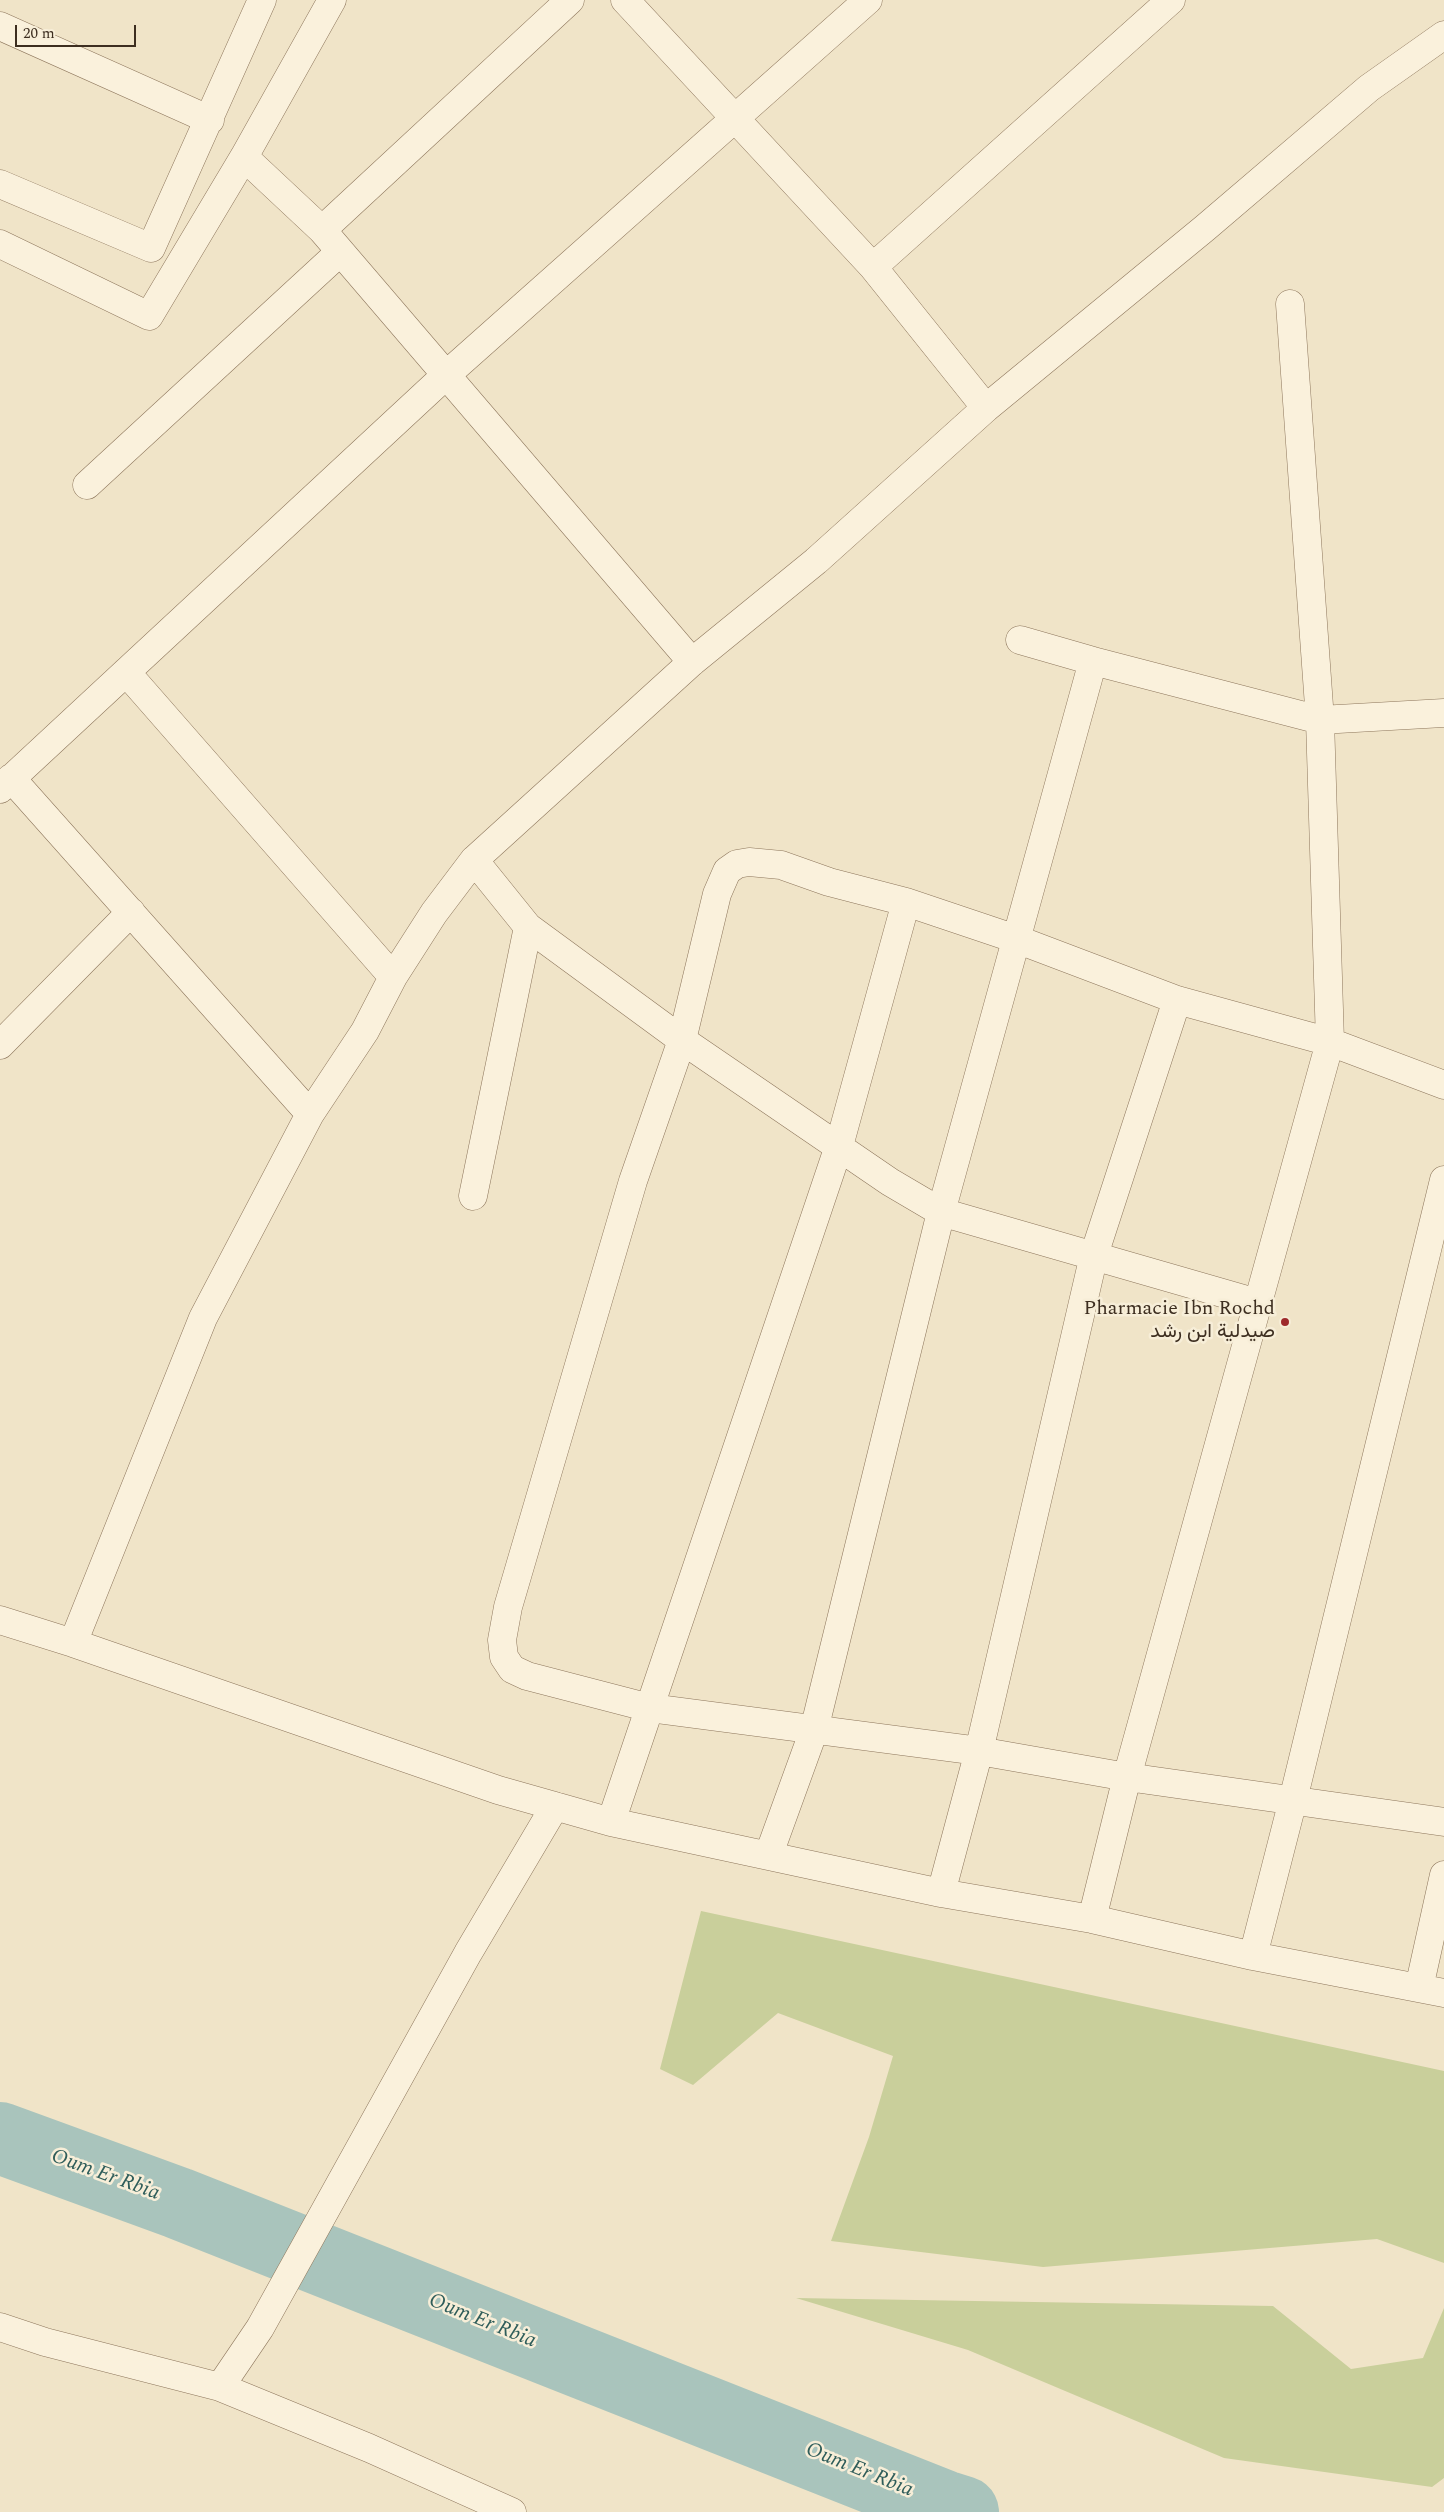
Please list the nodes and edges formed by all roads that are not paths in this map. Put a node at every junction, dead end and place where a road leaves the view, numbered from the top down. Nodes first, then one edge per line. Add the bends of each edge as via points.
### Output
1 (262, 0) edge
2 (332, 0) edge
3 (570, 0) edge
4 (625, 0) edge
5 (868, 0) edge
6 (1171, 0) edge
7 (0, 26) edge
8 (1444, 35) edge
9 (736, 119) junction
10 (210, 120) junction
11 (244, 157) junction
12 (0, 184) edge
13 (322, 230) junction
14 (0, 244) edge
15 (340, 252) junction
16 (873, 266) junction
17 (1290, 304) dead end
18 (445, 376) junction
19 (986, 408) junction
20 (87, 486) dead end
21 (1020, 640) dead end
22 (692, 662) junction
23 (1093, 662) junction
24 (126, 672) junction
25 (1444, 713) edge
26 (1320, 720) junction
27 (6, 784) edge
28 (474, 860) junction
29 (906, 902) junction
30 (131, 912) junction
31 (528, 927) junction
32 (1016, 939) junction
33 (393, 978) junction
34 (1177, 1000) junction
35 (682, 1040) junction
36 (1330, 1042) junction
37 (0, 1045) edge
38 (1444, 1085) edge
39 (310, 1114) junction
40 (839, 1146) junction
41 (1444, 1180) edge
42 (474, 1196) dead end
43 (941, 1212) junction
44 (1094, 1255) junction
45 (1258, 1303) junction
46 (0, 1620) edge
47 (73, 1643) junction
48 (650, 1708) junction
49 (814, 1730) junction
50 (979, 1751) junction
51 (1127, 1777) junction
52 (1293, 1800) junction
53 (555, 1806) junction
54 (611, 1822) junction
55 (1444, 1822) edge
56 (769, 1854) junction
57 (1444, 1875) edge
58 (941, 1893) junction
59 (1092, 1919) junction
60 (1253, 1956) junction
61 (1432, 1991) edge
62 (0, 2327) edge
63 (220, 2387) junction
64 (512, 2512) edge

1 - 10 street
2 - 11 street
3 - 13 street
4 - 9 street
5 - 9 street
6 - 16 street
7 - 10 street
8 - 19 street via 1369,88
9 - 16 street
9 - 18 street
10 - 12 street via 151,248
11 - 13 street
11 - 14 street via 149,316
13 - 15 street
15 - 18 street
15 - 20 street
16 - 19 street
17 - 26 street
18 - 22 street
18 - 24 street
19 - 22 street via 816,561
21 - 23 street
22 - 28 street
23 - 26 street
23 - 32 street
24 - 27 street
24 - 33 street
25 - 26 street
26 - 36 street
27 - 30 street
28 - 31 street
28 - 33 street via 434,913
29 - 32 street
29 - 35 street via 829,882 780,865 737,864 727,871 717,894
29 - 40 street
30 - 37 street
30 - 39 street
31 - 35 street
31 - 42 street
32 - 34 street
32 - 43 street
33 - 39 street via 364,1031
34 - 36 street
34 - 44 street
35 - 40 street
35 - 48 street via 633,1181 508,1607 502,1640 504,1657 512,1669 527,1676
36 - 38 street
36 - 45 street
39 - 47 street via 202,1318
40 - 43 street via 890,1182
40 - 48 street
41 - 52 street
43 - 44 street
43 - 49 street
44 - 45 street
44 - 50 street
45 - 51 street
46 - 47 street
47 - 53 street via 342,1738
48 - 49 street
48 - 54 street
49 - 50 street
49 - 56 street
50 - 51 street
50 - 58 street
51 - 52 street
51 - 59 street
52 - 55 street
52 - 60 street
53 - 54 street
53 - 63 street via 468,1954 260,2328
54 - 56 street
56 - 58 street
57 - 61 street
58 - 59 street
59 - 60 street
60 - 61 street
62 - 63 street via 45,2342
63 - 64 street via 369,2448

